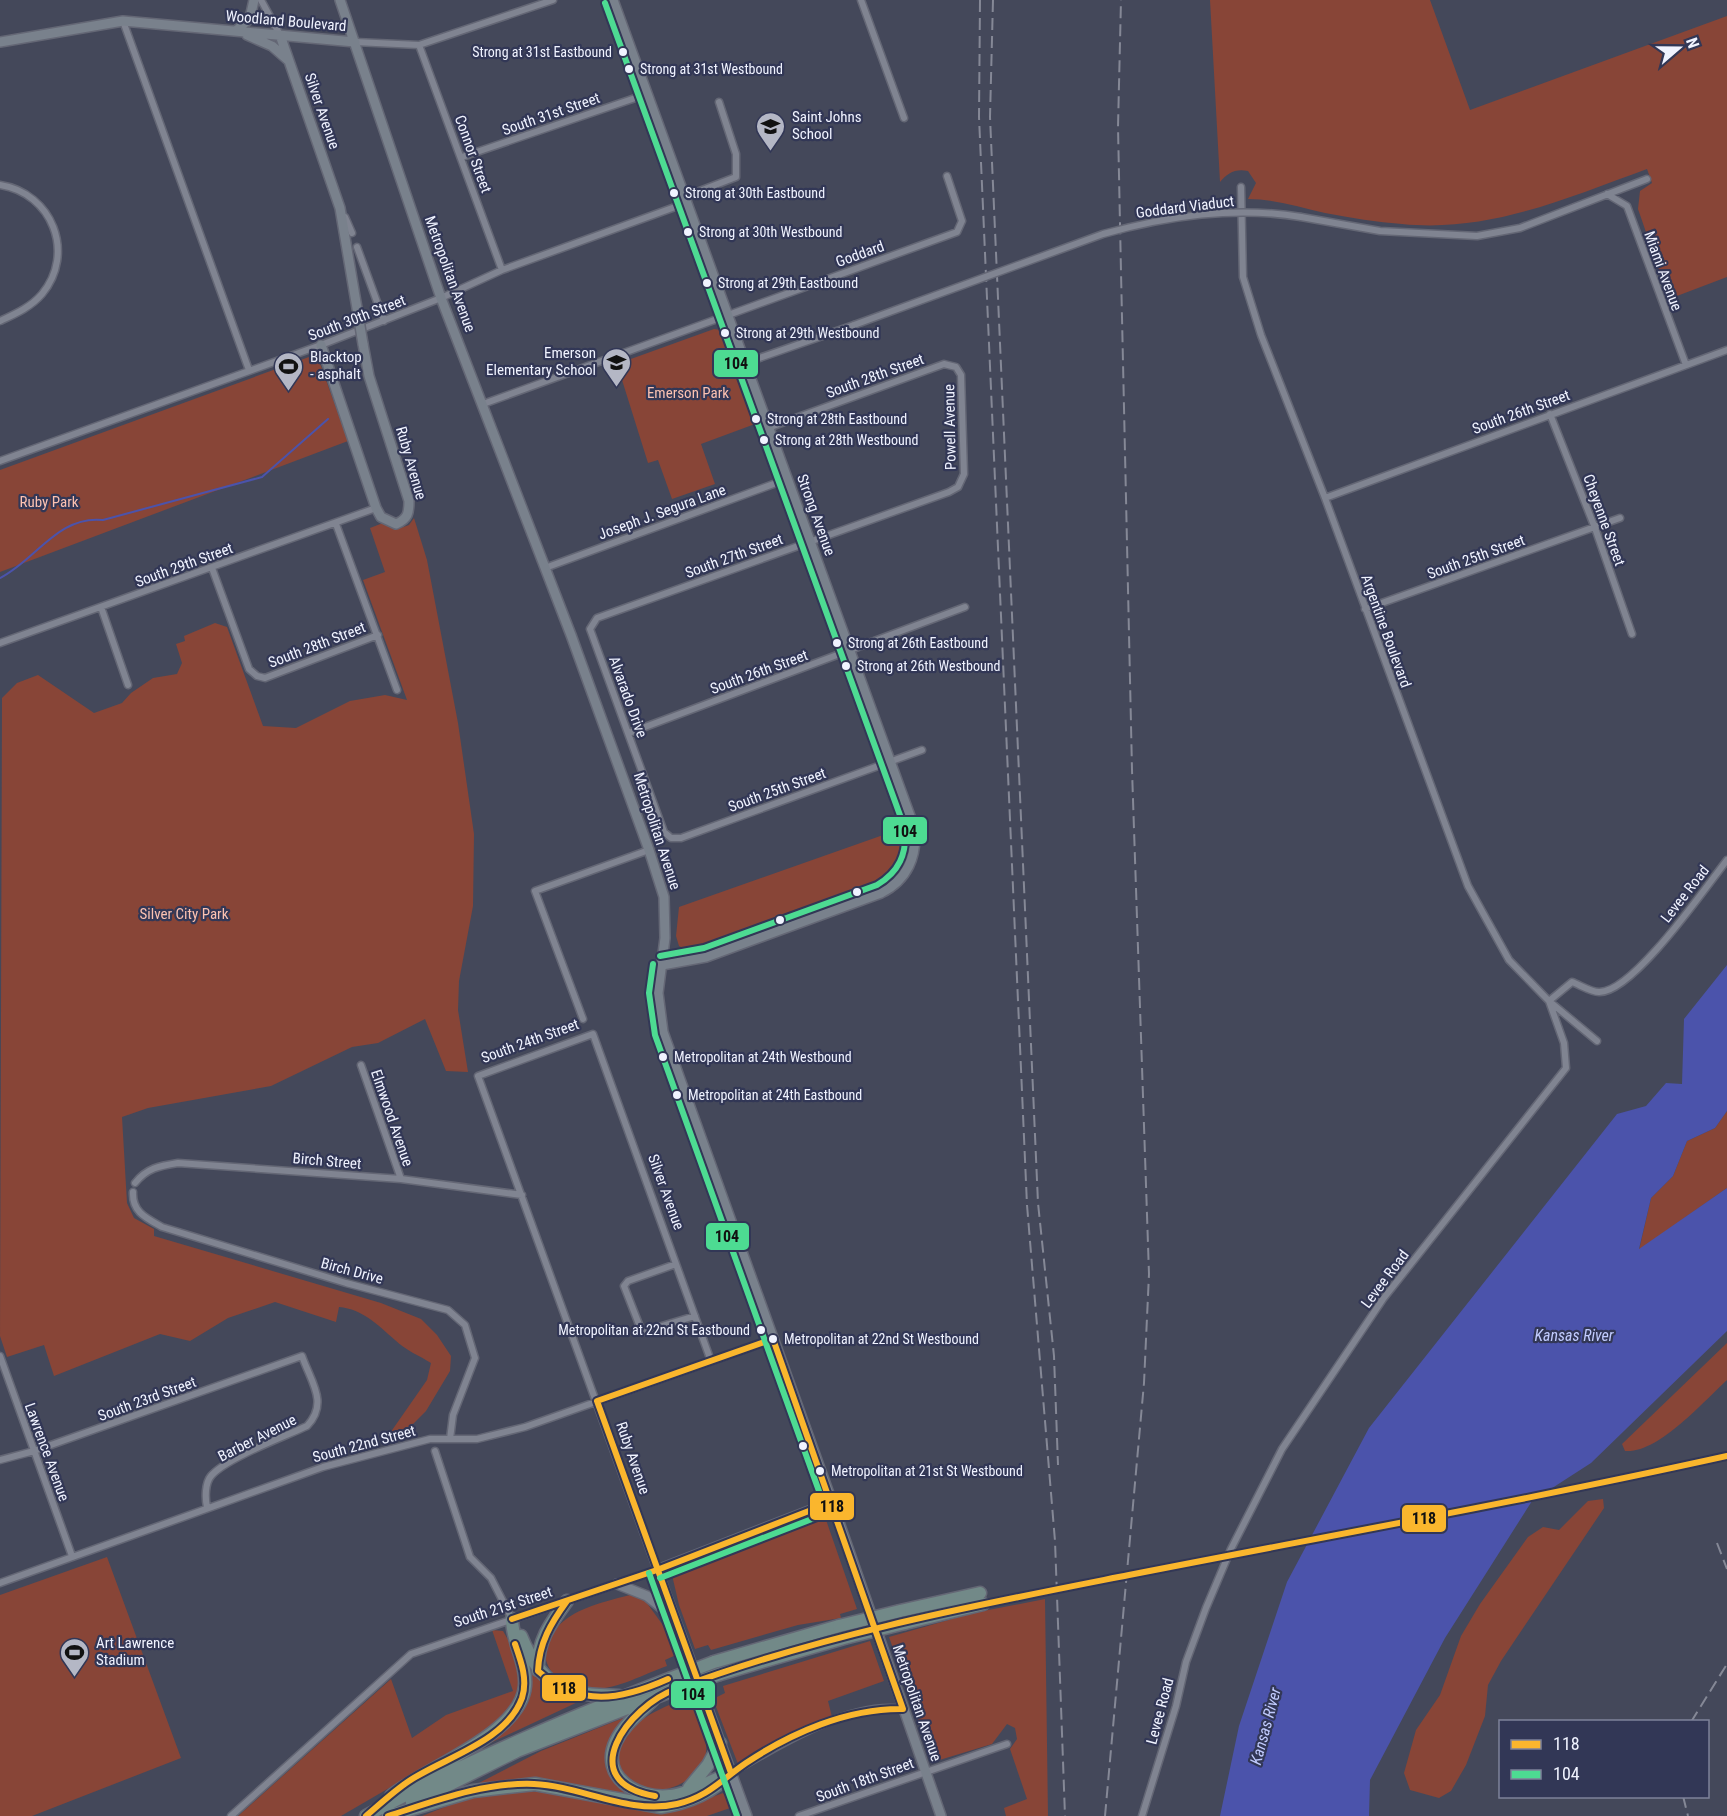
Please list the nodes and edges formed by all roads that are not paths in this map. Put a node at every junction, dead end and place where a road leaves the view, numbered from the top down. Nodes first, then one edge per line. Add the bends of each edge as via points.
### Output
1 (254, 0) edge
2 (261, 0) edge
3 (340, 0) edge
4 (553, 0) edge
5 (613, 0) edge
6 (861, 0) edge
7 (123, 21) junction
8 (236, 31) junction
9 (280, 35) junction
10 (0, 42) edge
11 (355, 42) junction
12 (419, 45) junction
13 (289, 60) junction
14 (647, 94) junction
15 (719, 102) dead end
16 (904, 118) dead end
17 (462, 157) junction
18 (946, 176) dead end
19 (1647, 180) dead end
20 (0, 185) edge
21 (1241, 187) dead end
22 (1607, 194) junction
23 (685, 200) junction
24 (340, 208) junction
25 (352, 233) dead end
26 (357, 247) dead end
27 (502, 270) junction
28 (441, 298) junction
29 (727, 315) junction
30 (0, 321) edge
31 (384, 321) junction
32 (321, 345) junction
33 (1727, 350) edge
34 (745, 363) junction
35 (1686, 365) junction
36 (956, 367) joint
37 (249, 370) junction
38 (483, 404) junction
39 (1550, 414) junction
40 (768, 428) junction
41 (0, 460) edge
42 (787, 479) junction
43 (958, 488) joint
44 (1325, 498) junction
45 (376, 508) junction
46 (1620, 518) dead end
47 (336, 524) junction
48 (1595, 528) junction
49 (810, 541) junction
50 (212, 568) junction
51 (545, 568) junction
52 (101, 607) junction
53 (965, 607) dead end
54 (1365, 609) junction
55 (590, 629) joint
56 (1632, 634) dead end
57 (378, 635) junction
58 (0, 643) edge
59 (850, 652) junction
60 (128, 685) dead end
61 (397, 690) dead end
62 (629, 733) junction
63 (922, 750) dead end
64 (890, 762) junction
65 (671, 838) joint
66 (649, 850) junction
67 (1727, 860) edge
68 (662, 965) junction
69 (1549, 1001) junction
70 (583, 1019) dead end
71 (593, 1034) joint
72 (1597, 1041) dead end
73 (361, 1065) dead end
74 (478, 1076) joint
75 (401, 1179) junction
76 (135, 1183) dead end
77 (133, 1192) dead end
78 (522, 1195) junction
79 (676, 1264) junction
80 (695, 1316) junction
81 (773, 1339) junction
82 (0, 1356) edge
83 (302, 1356) joint
84 (711, 1361) junction
85 (597, 1401) junction
86 (450, 1439) junction
87 (435, 1451) dead end
88 (34, 1452) junction
89 (0, 1460) edge
90 (832, 1502) junction
91 (207, 1507) junction
92 (72, 1556) junction
93 (657, 1570) junction
94 (0, 1583) edge
95 (617, 1584) junction
96 (982, 1598) dead end
97 (567, 1601) junction
98 (513, 1619) junction
99 (676, 1619) junction
100 (841, 1632) junction
101 (538, 1671) junction
102 (671, 1684) junction
103 (659, 1695) junction
104 (626, 1696) junction
105 (903, 1709) junction
106 (720, 1743) junction
107 (1007, 1744) dead end
108 (925, 1771) junction
109 (731, 1773) junction
110 (684, 1793) junction
111 (231, 1816) edge
112 (366, 1816) edge
113 (388, 1816) edge
114 (747, 1816) edge
115 (799, 1816) edge
116 (940, 1816) edge
117 (1142, 1816) edge

1 - 8 street via 250,18
2 - 9 street, Silver Avenue
3 - 11 street, Metropolitan Avenue
4 - 12 street
5 - 14 street, Strong Avenue
6 - 16 street
7 - 8 street, Woodland Boulevard
7 - 10 street, Woodland Boulevard
7 - 37 street
8 - 9 street, Woodland Boulevard
8 - 13 street via 272,46
9 - 11 street, Woodland Boulevard
9 - 13 street, Silver Avenue
11 - 12 street
11 - 28 street, Metropolitan Avenue
12 - 17 street, Connor Street
13 - 24 street, Silver Avenue
14 - 17 street, South 31st Street
14 - 23 street, Strong Avenue
15 - 23 street, South 30th Street via 736,154 736,177
17 - 27 street, Connor Street
18 - 29 street, Goddard via 962,221 957,232
19 - 22 street, Goddard Viaduct
20 - 30 street via 33,198 56,229 59,248 52,279 42,294 28,307
21 - 44 street, Argentine Boulevard via 1243,277 1261,335
22 - 34 street, Goddard Viaduct, bridge via 1521,228 1477,236 1380,231 1264,211 1188,216 1137,225
22 - 35 street, Miami Avenue via 1627,206
23 - 27 street, South 30th Street
23 - 29 street, Strong Avenue
24 - 25 street, Silver Avenue
24 - 45 street, Ruby Avenue, bridge via 369,376 409,501 405,520 396,524 381,517
26 - 31 street
27 - 28 street, South 30th Street
28 - 31 street, South 30th Street
28 - 38 street, Metropolitan Avenue
29 - 34 street, Strong Avenue
29 - 38 street
31 - 32 street, South 30th Street
32 - 37 street, South 30th Street
32 - 45 street
33 - 35 street, South 26th Street
34 - 40 street, Strong Avenue
35 - 39 street, South 26th Street
36 - 40 street, South 28th Street via 944,364
36 - 43 street, Powell Avenue via 961,375 964,474
37 - 41 street, South 30th Street
38 - 51 street, Metropolitan Avenue
39 - 44 street, South 26th Street
39 - 48 street, Cheyenne Street
40 - 42 street, Strong Avenue
42 - 49 street, Strong Avenue
42 - 51 street, Joseph J. Segura Lane
43 - 49 street, South 27th Street
44 - 54 street, Argentine Boulevard
45 - 47 street, South 29th Street
46 - 48 street, South 25th Street
47 - 50 street, South 29th Street
47 - 57 street
48 - 54 street, South 25th Street
48 - 56 street, Cheyenne Street
49 - 55 street, South 27th Street via 597,618
49 - 59 street, Strong Avenue
50 - 52 street, South 29th Street
50 - 57 street, South 28th Street via 249,669 257,676 265,678
51 - 66 street, Metropolitan Avenue
52 - 58 street, South 29th Street
52 - 60 street
53 - 59 street, South 26th Street
54 - 69 street, Argentine Boulevard via 1468,886 1509,960
55 - 62 street, Alvarado Drive
57 - 61 street
59 - 62 street, South 26th Street
59 - 64 street, Strong Avenue
62 - 65 street, Alvarado Drive via 664,832
63 - 64 street, South 25th Street
64 - 65 street, South 25th Street via 681,838
64 - 68 street, Strong Avenue via 916,841 907,872 892,888 706,957
66 - 68 street, Metropolitan Avenue via 664,897
66 - 70 street via 535,891
67 - 69 street, Levee Road via 1631,976 1614,989 1598,992 1572,982
68 - 81 street, Metropolitan Avenue via 658,993 663,1032
69 - 72 street, Argentine Boulevard
69 - 117 street, Levee Road via 1564,1043 1566,1068 1383,1299 1282,1449 1206,1608 1186,1662
71 - 74 street, South 24th Street
71 - 79 street, Silver Avenue
73 - 75 street, Elmwood Avenue
74 - 78 street, Ruby Avenue
75 - 76 street, Birch Street via 178,1163 155,1166
75 - 78 street, Birch Street
77 - 86 street, Birch Drive via 134,1205 142,1216 162,1227 448,1310 465,1325 475,1358 453,1415
78 - 85 street, Ruby Avenue
79 - 80 street, Silver Avenue
79 - 80 street via 628,1281 624,1286 642,1332
80 - 84 street, Silver Avenue
81 - 84 street, South 22nd Street
81 - 90 street, Metropolitan Avenue
82 - 88 street, Lawrence Avenue
83 - 88 street, South 23rd Street
83 - 91 street, Barber Avenue via 320,1404 316,1416 307,1426 225,1465 210,1477 205,1496
84 - 85 street, South 22nd Street
85 - 86 street, South 22nd Street via 525,1427 477,1439
85 - 93 street, Ruby Avenue
86 - 91 street, South 22nd Street via 430,1439 363,1455
87 - 98 street via 470,1557 491,1578
88 - 89 street, South 23rd Street
88 - 92 street, Lawrence Avenue
90 - 93 street, South 21st Street
90 - 105 street, Metropolitan Avenue
91 - 92 street, South 22nd Street
92 - 94 street, South 22nd Street
93 - 95 street, South 21st Street
93 - 99 street, Ruby Avenue
95 - 97 street, South 21st Street
95 - 99 street via 647,1596
96 - 100 highway, bridge
97 - 98 street, South 21st Street
97 - 101 highway via 542,1638
98 - 101 highway
98 - 111 street, South 21st Street via 411,1654
98 - 112 highway via 512,1635 525,1675 522,1699 515,1713 491,1734 409,1781
99 - 106 street, Ruby Avenue
100 - 102 highway, bridge via 720,1674
100 - 102 highway, bridge via 714,1662
101 - 104 highway via 560,1689 589,1696
102 - 103 highway
102 - 104 highway
103 - 110 highway via 620,1733 613,1764 617,1776 637,1794
103 - 113 highway via 517,1751
104 - 112 highway via 493,1751
105 - 108 street, Metropolitan Avenue
105 - 109 street via 861,1711 815,1729
106 - 109 street, Ruby Avenue
106 - 110 highway via 708,1765
107 - 108 street, South 18th Street
108 - 115 street, South 18th Street
108 - 116 street, Metropolitan Avenue
109 - 110 highway
109 - 113 highway via 718,1787 662,1807 535,1784 473,1791
109 - 114 street, Ruby Avenue

